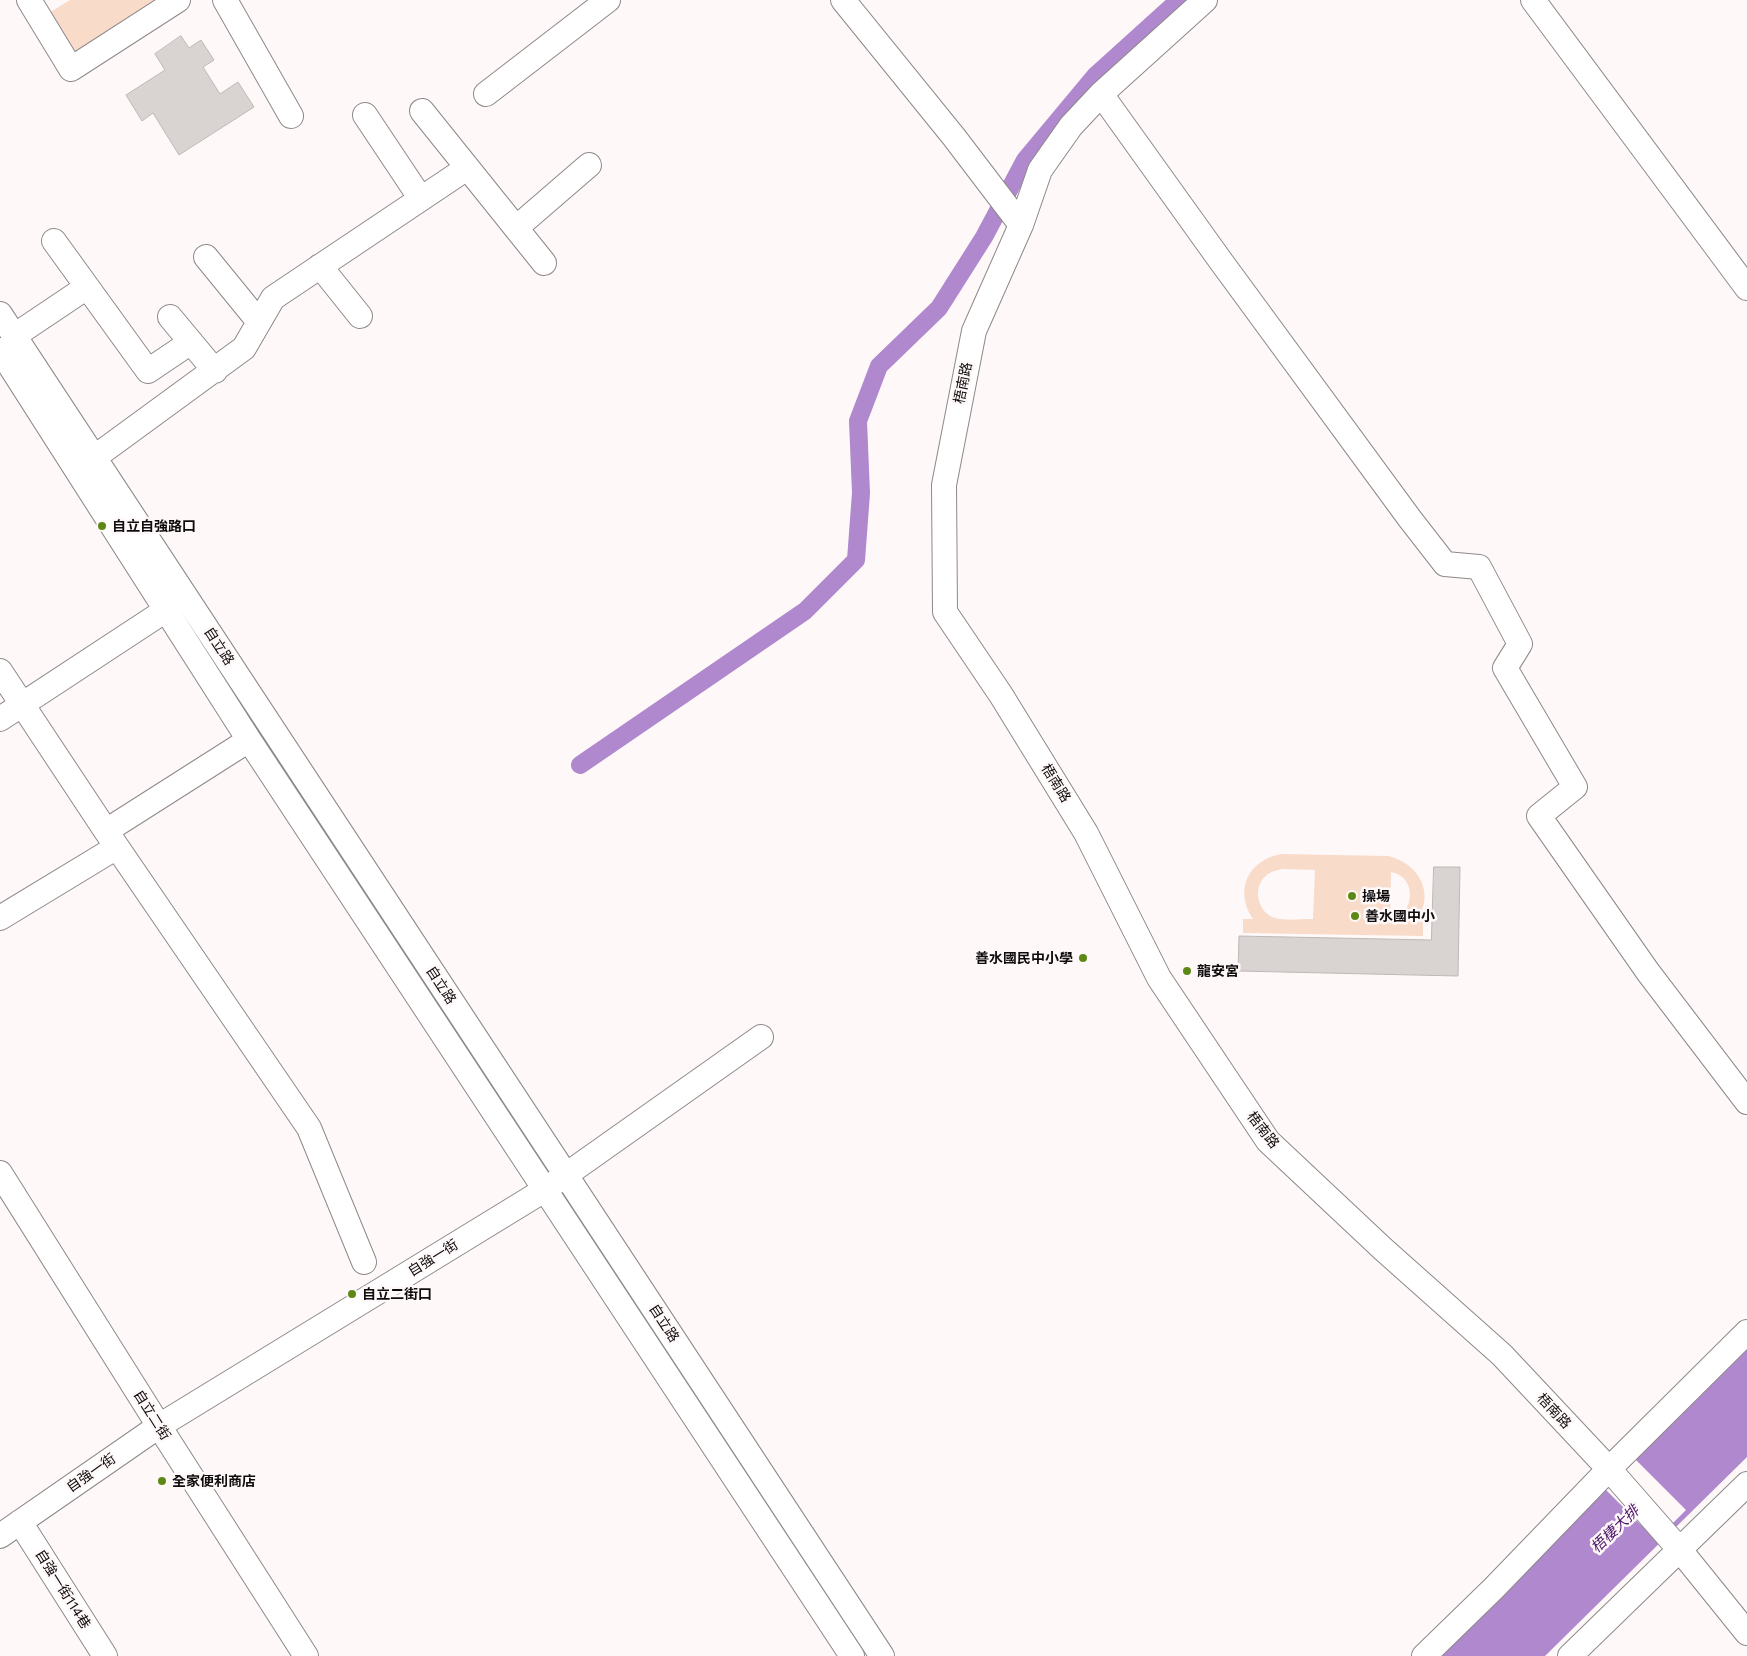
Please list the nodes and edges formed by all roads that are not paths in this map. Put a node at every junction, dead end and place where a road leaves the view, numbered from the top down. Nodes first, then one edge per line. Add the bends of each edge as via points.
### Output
1 (28, 0) edge
2 (178, 0) edge
3 (224, 0) edge
4 (608, 0) edge
5 (843, 0) edge
6 (1205, 0) edge
7 (1533, 0) edge
8 (486, 94) dead end
9 (1101, 94) junction
10 (422, 111) dead end
11 (365, 115) dead end
12 (291, 116) dead end
13 (589, 165) dead end
14 (467, 168) junction
15 (421, 199) junction
16 (1021, 225) junction
17 (516, 228) junction
18 (54, 242) dead end
19 (206, 257) dead end
20 (544, 263) dead end
21 (320, 266) junction
22 (87, 287) junction
23 (1747, 288) edge
24 (0, 314) edge
25 (360, 316) dead end
26 (170, 317) dead end
27 (259, 322) junction
28 (192, 342) junction
29 (7, 343) edge
30 (215, 371) junction
31 (95, 457) junction
32 (166, 610) junction
33 (0, 672) edge
34 (22, 705) junction
35 (0, 720) edge
36 (249, 740) junction
37 (112, 839) junction
38 (0, 918) edge
39 (761, 1037) dead end
40 (1747, 1102) edge
41 (0, 1173) edge
42 (565, 1174) junction
43 (546, 1189) junction
44 (364, 1262) dead end
45 (1747, 1332) edge
46 (159, 1426) junction
47 (1608, 1469) junction
48 (1747, 1484) edge
49 (20, 1522) junction
50 (0, 1536) edge
51 (1680, 1550) junction
52 (1747, 1633) edge
53 (105, 1656) edge
54 (306, 1656) edge
55 (852, 1656) edge
56 (882, 1656) edge
57 (1424, 1656) edge
58 (1570, 1656) edge

1 - 2 street via 71,69
3 - 12 street
4 - 8 street
5 - 16 street
6 - 9 street, 梧南路
7 - 23 street
9 - 16 street, 梧南路 via 1072,126 1040,170
9 - 40 street via 1445,564 1480,567 1520,644 1505,668 1575,787 1539,816 1648,972
10 - 14 street
11 - 15 street
13 - 17 street
14 - 15 street
14 - 17 street
15 - 21 street
16 - 47 street, 梧南路 via 974,331 944,485 946,612 1001,694 1086,833 1159,978 1268,1141 1502,1355
17 - 20 street
18 - 22 street
19 - 27 street
21 - 25 street
21 - 27 street via 273,298
22 - 28 street via 148,371
22 - 29 street
24 - 29 street, 自立路
26 - 28 street
27 - 30 street via 244,348
28 - 30 street
29 - 31 street, 自立路
29 - 32 street, 自立路
30 - 31 street
31 - 42 street, 自立路
32 - 34 street
32 - 36 street, 自立路
33 - 34 street
34 - 35 street
34 - 37 street
36 - 37 street
36 - 43 street, 自立路
37 - 38 street
37 - 44 street via 309,1128
39 - 42 street, 自強一街
41 - 46 street, 自立二街
42 - 43 street, 自強一街
42 - 56 street, 自立路
43 - 46 street, 自強一街
43 - 55 street, 自立路
45 - 47 street
46 - 49 street, 自強一街
46 - 54 street, 自立二街
47 - 51 street, 梧南路
47 - 57 street
48 - 51 street
49 - 50 street, 自強一街
49 - 53 street, 自強一街114巷
51 - 52 street
51 - 58 street

